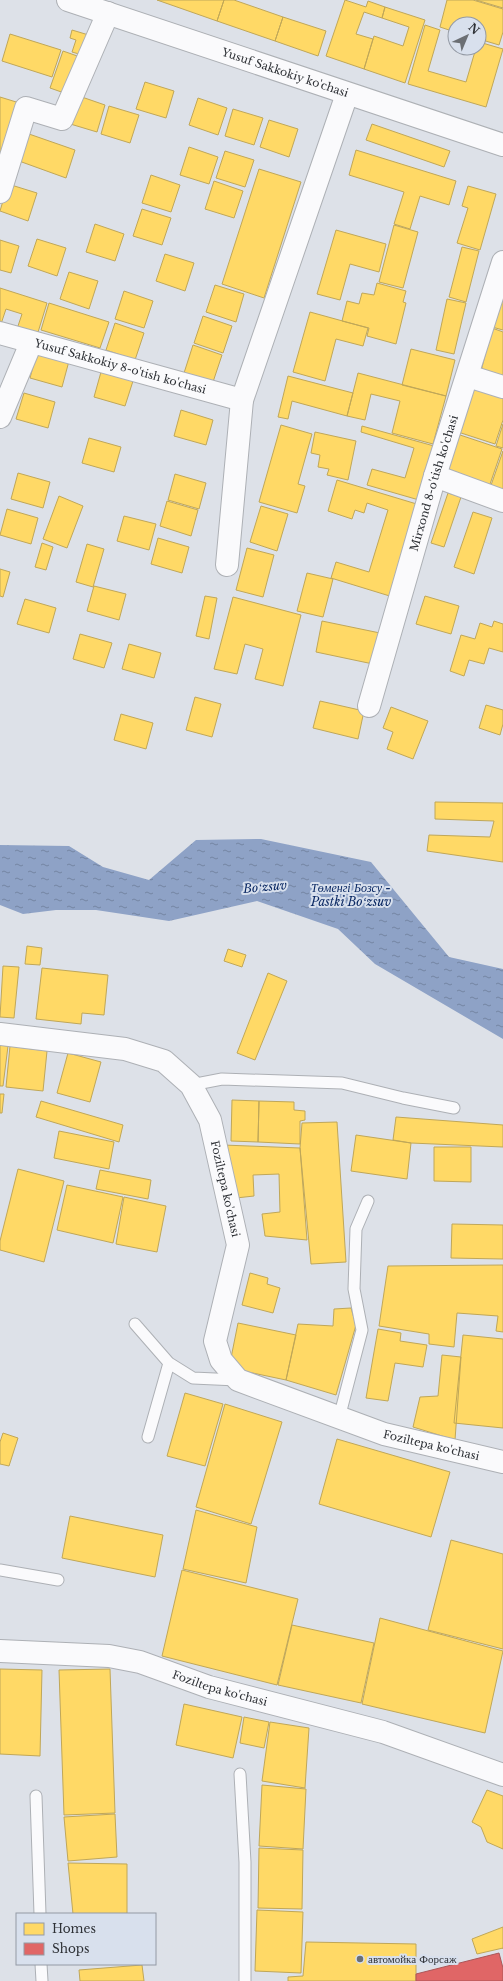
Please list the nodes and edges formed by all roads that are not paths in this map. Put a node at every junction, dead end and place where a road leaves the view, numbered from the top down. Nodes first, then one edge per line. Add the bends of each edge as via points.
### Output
1 (68, 0) edge
2 (108, 13) junction
3 (347, 94) junction
4 (503, 145) edge
5 (0, 192) edge
6 (503, 262) edge
7 (0, 333) edge
8 (30, 343) junction
9 (468, 376) junction
10 (503, 388) edge
11 (242, 400) junction
12 (0, 417) edge
13 (435, 476) junction
14 (503, 501) edge
15 (227, 565) dead end
16 (368, 706) dead end
17 (0, 1034) edge
18 (191, 1085) junction
19 (454, 1108) dead end
20 (368, 1201) dead end
21 (135, 1324) dead end
22 (170, 1363) junction
23 (238, 1380) junction
24 (339, 1418) junction
25 (148, 1437) dead end
26 (503, 1462) edge
27 (0, 1570) edge
28 (58, 1580) dead end
29 (0, 1650) edge
30 (240, 1774) dead end
31 (503, 1775) edge
32 (36, 1796) dead end
33 (40, 1913) edge
34 (41, 1965) edge
35 (42, 1981) edge
36 (245, 1981) edge

1 - 2 street, Yusuf Sakkokiy ko'chasi
2 - 3 street, Yusuf Sakkokiy ko'chasi
2 - 5 street via 62,119 26,108
3 - 4 street, Yusuf Sakkokiy ko'chasi
3 - 11 street
6 - 9 street, Mirxond 8-o'tish ko'chasi
7 - 8 street, Yusuf Sakkokiy 8-o'tish ko'chasi
8 - 11 street, Yusuf Sakkokiy 8-o'tish ko'chasi
8 - 12 street
9 - 10 street
9 - 13 street, Mirxond 8-o'tish ko'chasi
11 - 15 street
13 - 14 street
13 - 16 street, Mirxond 8-o'tish ko'chasi
17 - 18 street, Foziltepa ko'chasi via 124,1049 164,1061
18 - 19 lane via 222,1079 342,1083
18 - 23 street, Foziltepa ko'chasi via 210,1120 238,1245 214,1341 221,1360
20 - 24 lane via 356,1228 354,1289 362,1330
21 - 22 lane
22 - 23 lane via 193,1378
22 - 25 lane
23 - 24 street, Foziltepa ko'chasi
24 - 26 street, Foziltepa ko'chasi via 384,1434
27 - 28 lane
29 - 31 street, Foziltepa ko'chasi via 109,1656 140,1662 208,1687 383,1732
30 - 36 lane via 245,1862
32 - 33 lane
34 - 35 lane

